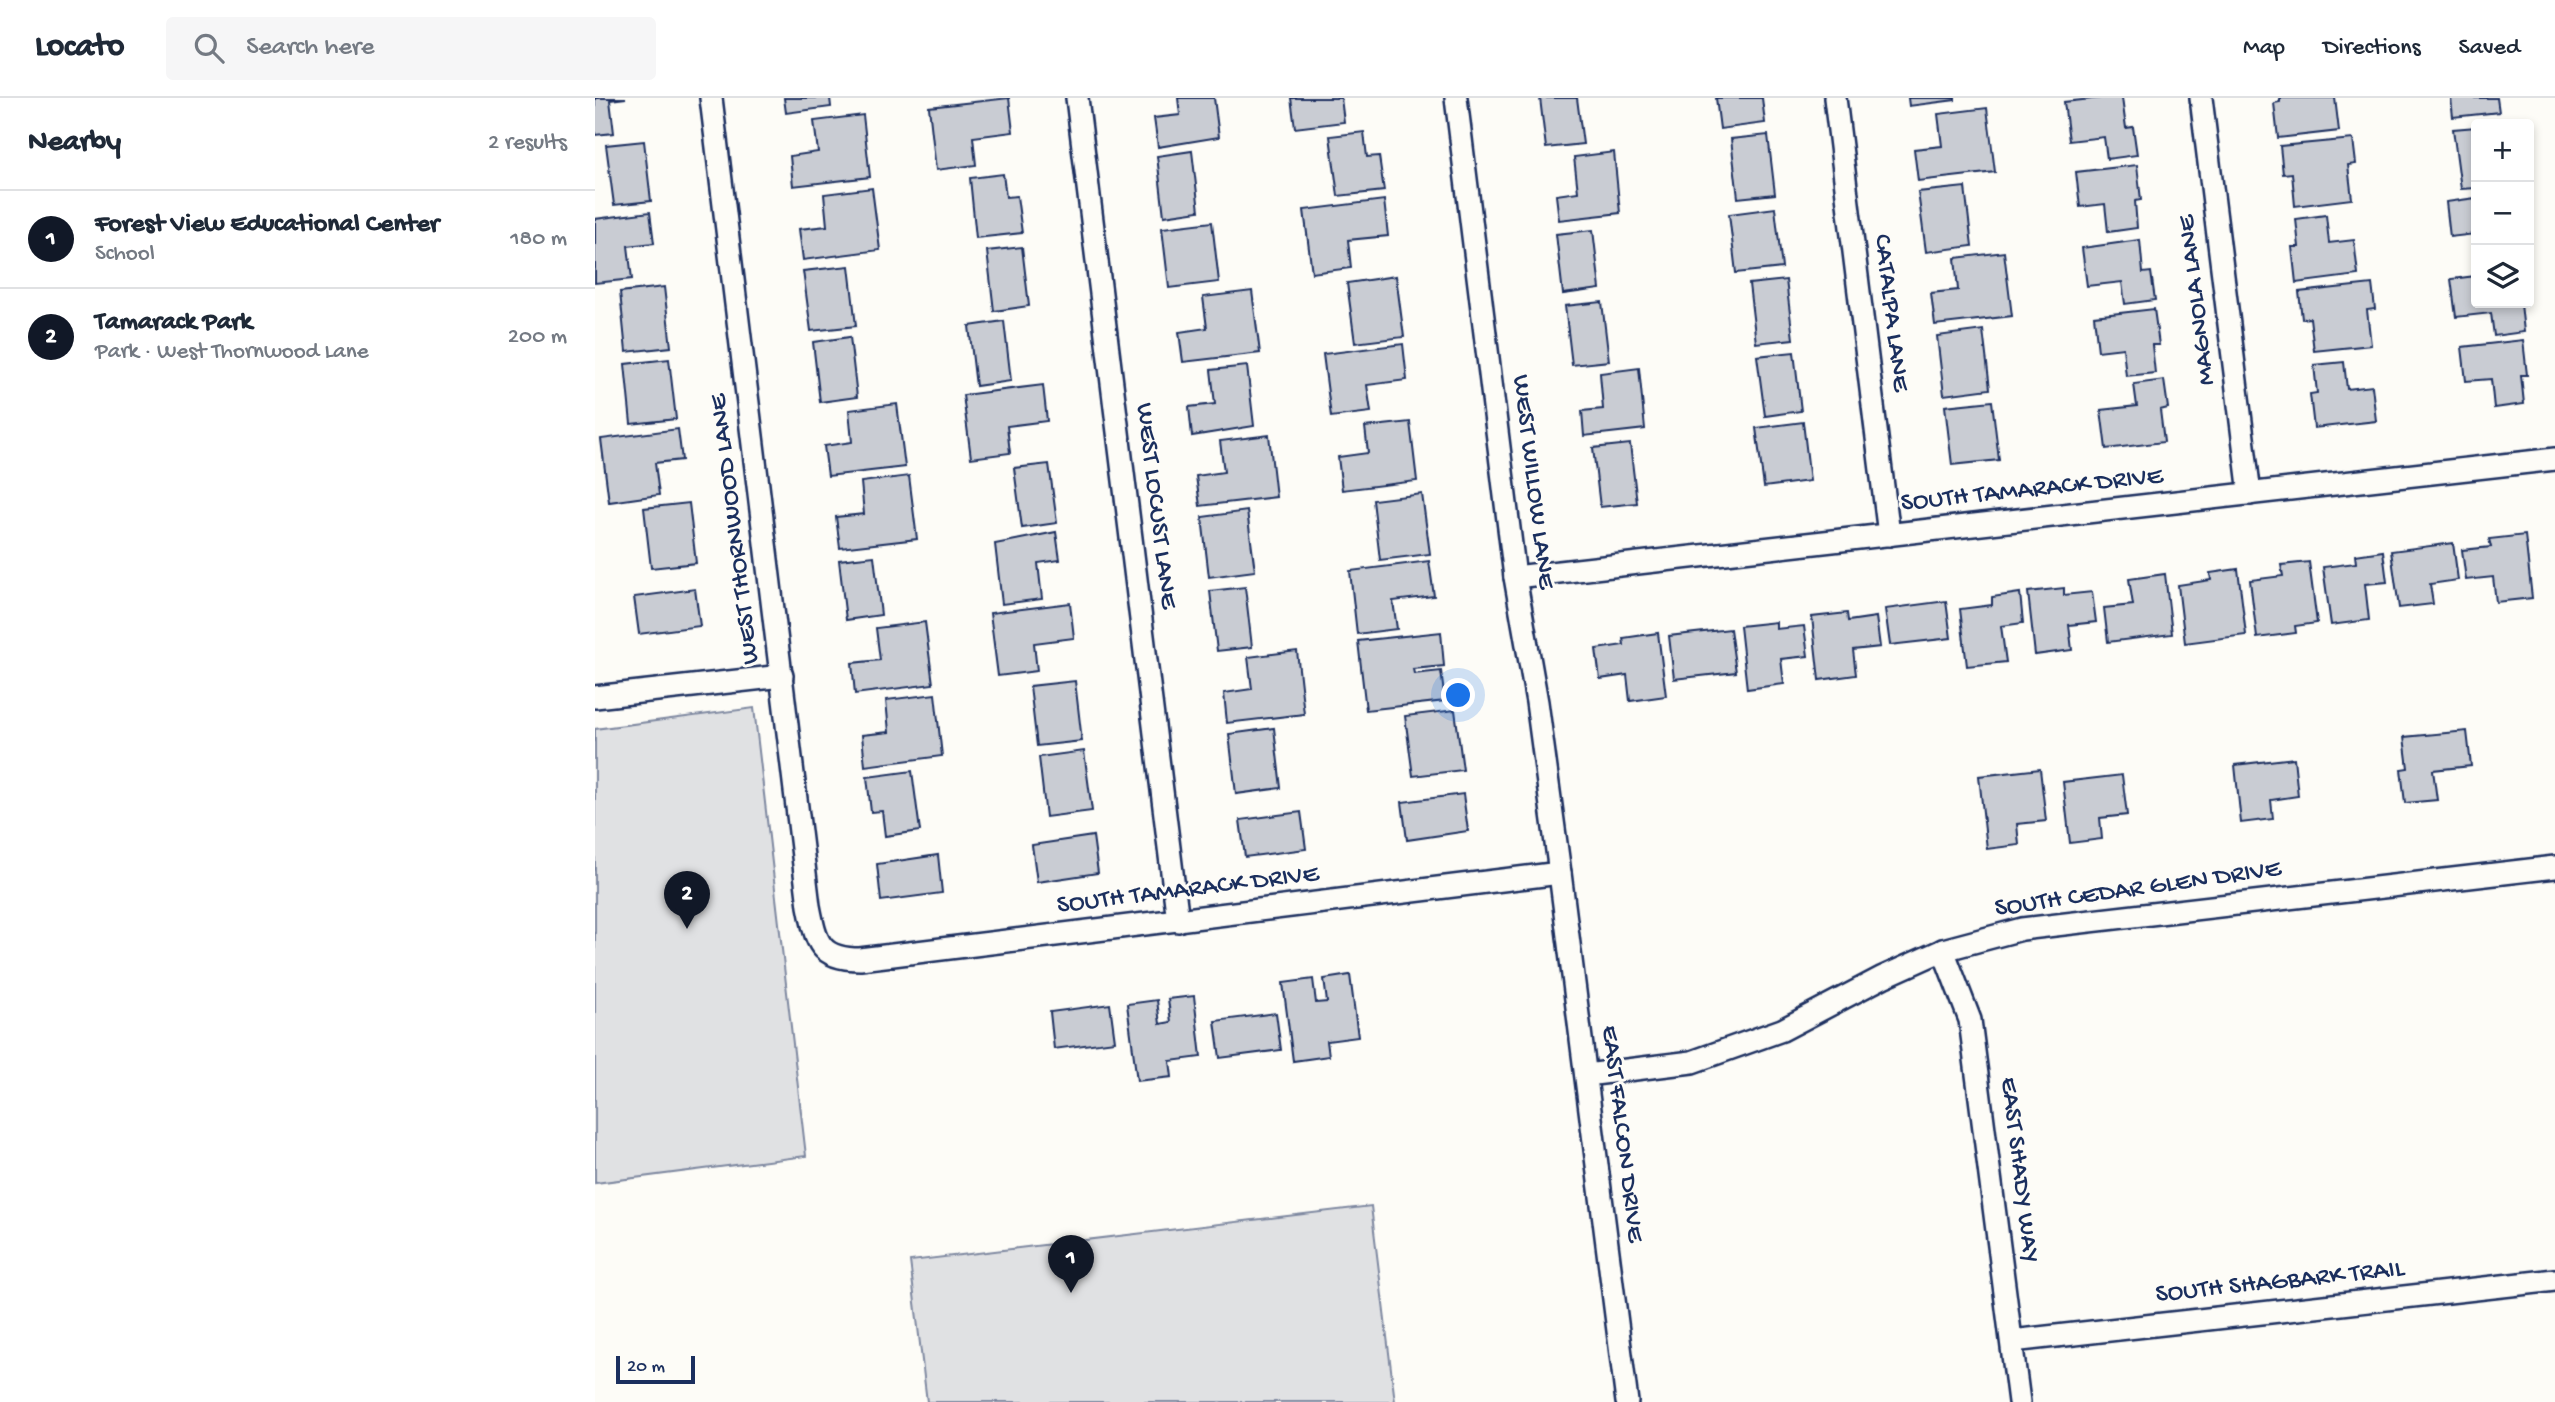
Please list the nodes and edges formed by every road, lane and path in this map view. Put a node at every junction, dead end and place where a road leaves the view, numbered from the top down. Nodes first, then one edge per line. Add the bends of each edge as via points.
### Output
1 (711, 98) edge
2 (1077, 98) edge
3 (1456, 98) edge
4 (1835, 98) edge
5 (2201, 98) edge
6 (2555, 459) edge
7 (2250, 494) junction
8 (1889, 535) junction
9 (1515, 577) junction
10 (782, 676) junction
11 (595, 697) edge
12 (2555, 867) edge
13 (1560, 873) junction
14 (1178, 921) junction
15 (824, 950) joint
16 (1943, 950) junction
17 (1586, 1075) junction
18 (2555, 1280) edge
19 (2012, 1341) junction
20 (1627, 1402) edge
21 (2019, 1402) edge

1 - 10 street, WEST THORNWOOD LANE
2 - 14 street, WEST LOCUST LANE
3 - 9 street, WEST WILLOW LANE
4 - 8 street, CATALPA LANE
5 - 7 street, MAGNOLA LANE
6 - 7 street, SOUTH TAMARACK DRIVE
7 - 8 street, SOUTH TAMARACK DRIVE
8 - 9 street, SOUTH TAMARACK DRIVE
9 - 13 street, WEST WILLOW LANE
10 - 11 street
10 - 15 street, WEST THORNWOOD LANE via 809,906
12 - 16 street, SOUTH CEDAR GLEN DRIVE via 2022,929
13 - 14 street, SOUTH TAMARACK DRIVE
13 - 17 street, EAST FALCON DRIVE
14 - 15 street, SOUTH TAMARACK DRIVE via 860,959 845,959
16 - 17 street, SOUTH CEDAR GLEN DRIVE via 1781,1030 1692,1062
16 - 19 street, EAST SHADY WAY via 1970,1020
17 - 20 street, EAST FALCON DRIVE
18 - 19 street, SOUTH SHAGBARK TRAIL
19 - 21 street, EAST SHADY WAY

